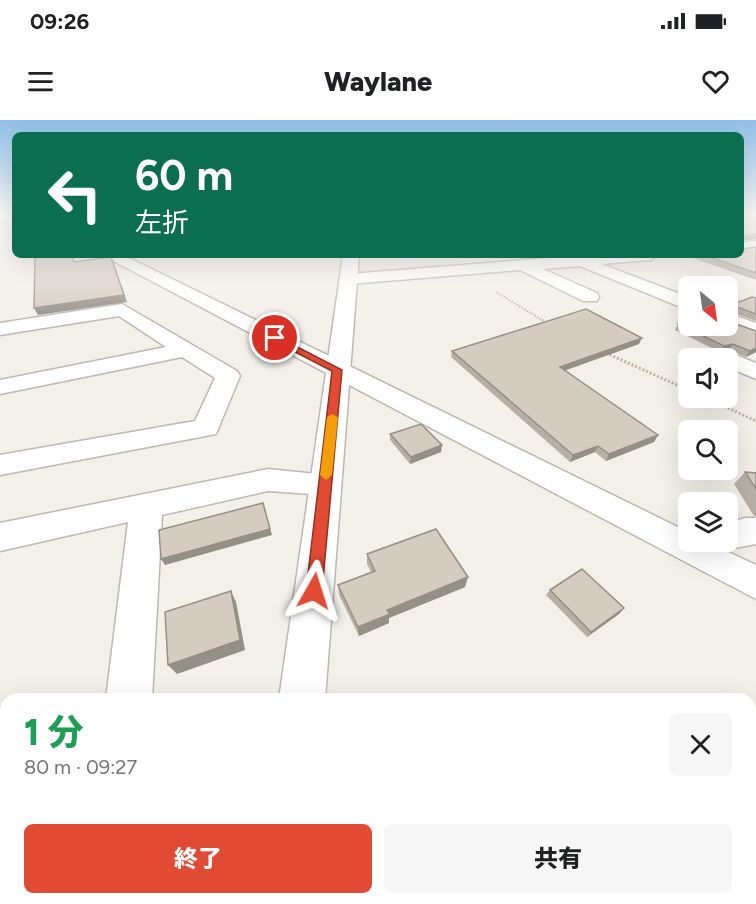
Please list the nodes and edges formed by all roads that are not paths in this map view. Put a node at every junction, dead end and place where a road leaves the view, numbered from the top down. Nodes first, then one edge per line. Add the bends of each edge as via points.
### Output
1 (116, 258) edge
2 (512, 258) edge
3 (615, 258) edge
4 (580, 261) junction
5 (524, 265) junction
6 (350, 267) edge
7 (590, 297) dead end
8 (678, 300) edge
9 (738, 323) edge
10 (0, 329) edge
11 (756, 330) edge
12 (183, 350) junction
13 (738, 364) edge
14 (337, 370) junction
15 (756, 372) edge
16 (0, 387) edge
17 (0, 465) edge
18 (325, 484) junction
19 (146, 507) junction
20 (678, 530) edge
21 (756, 531) edge
22 (738, 535) edge
23 (0, 537) edge
24 (721, 552) edge
25 (756, 583) edge
26 (130, 693) edge
27 (303, 693) edge

1 - 14 street
2 - 5 street
3 - 4 street
4 - 5 street
4 - 8 street
5 - 6 street via 463,270
5 - 7 street
6 - 14 street
9 - 11 street
10 - 12 street via 122,310
12 - 16 street
12 - 17 street via 228,376 206,428
13 - 15 street
14 - 18 street
14 - 20 street
18 - 19 street via 268,480
18 - 27 street
19 - 23 street
19 - 26 street
21 - 22 street
24 - 25 street

